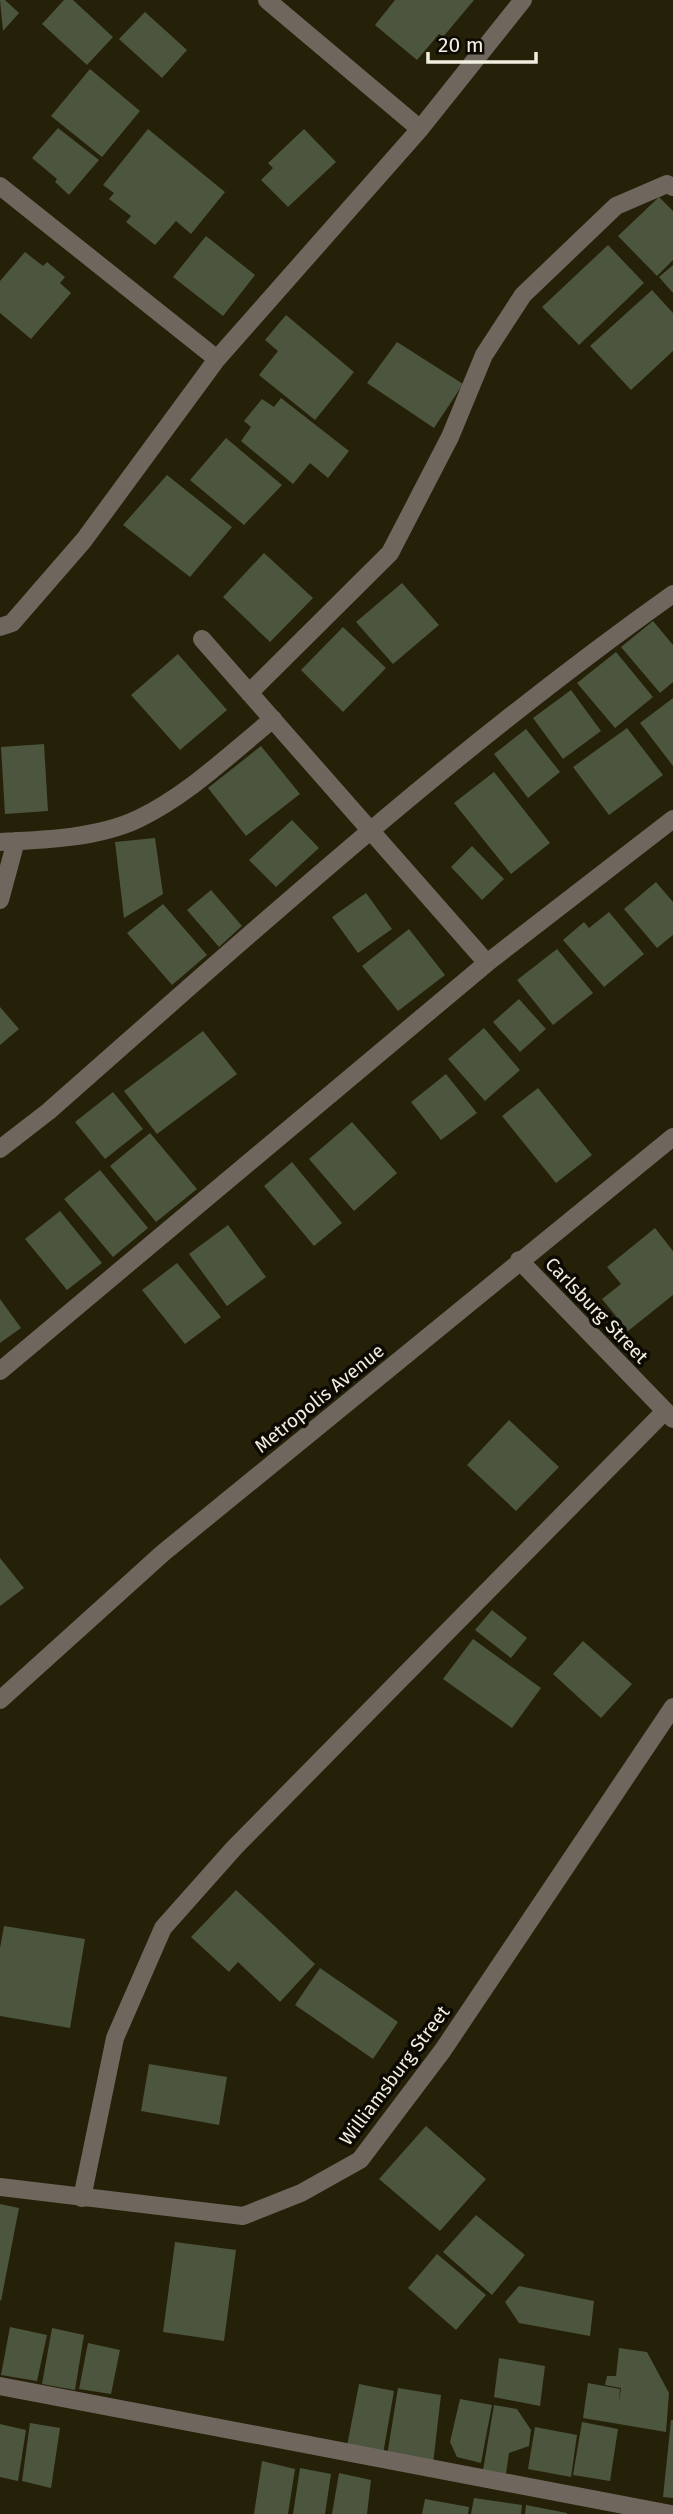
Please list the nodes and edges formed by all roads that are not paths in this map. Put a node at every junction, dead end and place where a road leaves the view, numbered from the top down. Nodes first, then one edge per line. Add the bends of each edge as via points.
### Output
1 (267, 0) edge
2 (523, 0) edge
3 (420, 129) junction
4 (0, 186) edge
5 (673, 187) edge
6 (217, 359) junction
7 (673, 594) edge
8 (0, 627) edge
9 (201, 639) dead end
10 (249, 692) junction
11 (273, 719) junction
12 (673, 819) edge
13 (369, 830) junction
14 (8, 841) edge
15 (0, 900) edge
16 (487, 964) junction
17 (673, 1137) edge
18 (0, 1149) edge
19 (519, 1260) junction
20 (0, 1371) edge
21 (669, 1415) edge
22 (0, 1700) edge
23 (673, 1707) edge
24 (0, 2187) edge
25 (82, 2198) junction
26 (0, 2386) edge
27 (671, 2514) edge

1 - 3 street
2 - 3 street
3 - 6 street
4 - 6 street
5 - 10 street via 667,184 616,206 523,295 484,355 450,437 390,553
6 - 8 street via 84,540 12,624
7 - 13 street via 564,672
9 - 10 street
10 - 11 street
11 - 13 street
11 - 14 street via 183,792 137,820 88,833
12 - 16 street
13 - 16 street
13 - 18 street
14 - 15 street
16 - 20 street
17 - 19 street, Metropolis Avenue
19 - 21 street, Carlsburg Street
19 - 22 street, Metropolis Avenue via 163,1553
21 - 25 street via 235,1847 163,1928 116,2038
23 - 25 street, Williamsburg Street via 443,2050 360,2161 301,2193 243,2216
24 - 25 street, Williamsburg Street
26 - 27 street

